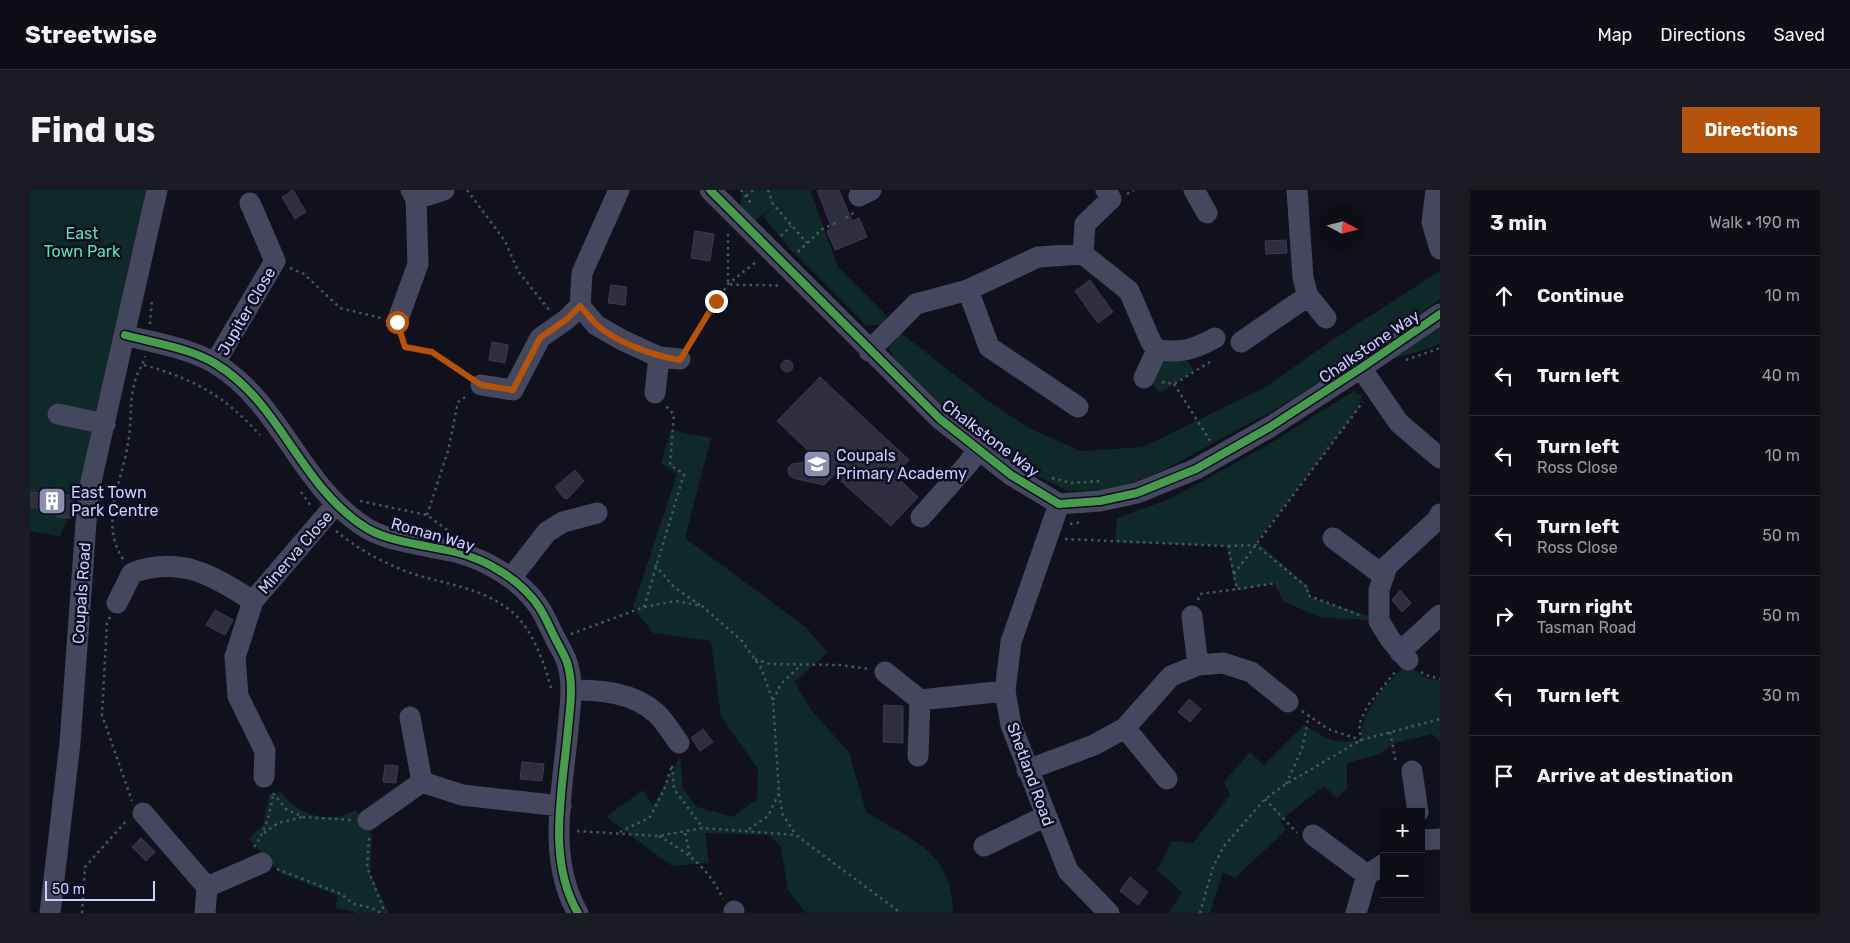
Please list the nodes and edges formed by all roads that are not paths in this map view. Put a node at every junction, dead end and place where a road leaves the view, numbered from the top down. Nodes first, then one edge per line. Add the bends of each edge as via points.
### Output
1 (157, 190) edge
2 (444, 190) edge
3 (618, 190) edge
4 (1106, 190) edge
5 (1194, 190) edge
6 (1297, 190) edge
7 (1436, 190) edge
8 (414, 194) edge
9 (728, 195) edge
10 (250, 203) dead end
11 (1207, 212) dead end
12 (1440, 249) edge
13 (1083, 254) junction
14 (968, 290) junction
15 (1308, 296) junction
16 (580, 306) junction
17 (1440, 314) edge
18 (1326, 318) dead end
19 (397, 322) road end
20 (125, 334) junction
21 (1215, 338) dead end
22 (1240, 342) dead end
23 (1157, 350) junction
24 (869, 351) junction
25 (216, 363) junction
26 (1361, 368) junction
27 (1144, 378) road end
28 (481, 385) road end
29 (655, 393) road end
30 (1078, 407) dead end
31 (58, 414) dead end
32 (105, 424) junction
33 (977, 450) junction
34 (1440, 458) edge
35 (336, 504) junction
36 (1059, 504) junction
37 (597, 514) dead end
38 (1440, 514) edge
39 (921, 517) dead end
40 (1333, 538) dead end
41 (1384, 576) junction
42 (511, 578) junction
43 (253, 601) junction
44 (114, 609) road end
45 (1440, 615) edge
46 (1192, 616) road end
47 (1198, 665) junction
48 (885, 672) road end
49 (1005, 691) junction
50 (562, 692) junction
51 (920, 700) junction
52 (1288, 702) road end
53 (410, 717) dead end
54 (1125, 728) junction
55 (679, 743) dead end
56 (918, 756) dead end
57 (1027, 770) junction
58 (1412, 771) road end
59 (1167, 780) dead end
60 (422, 782) junction
61 (268, 785) road end
62 (561, 806) junction
63 (1417, 808) edge
64 (135, 811) road end
65 (1046, 816) junction
66 (368, 820) road end
67 (1314, 835) road end
68 (984, 846) dead end
69 (257, 865) road end
70 (1375, 869) edge
71 (207, 887) junction
72 (50, 913) edge
73 (205, 913) edge
74 (578, 913) edge
75 (1109, 913) edge
76 (1356, 913) edge

1 - 20 street, Coupals Road
2 - 8 street
3 - 16 street via 582,273
4 - 13 street via 1111,199 1085,224
5 - 11 street
6 - 15 street via 1300,248
7 - 12 street via 1432,222
8 - 19 street via 418,264
9 - 24 street, Chalkstone Way
10 - 25 street, Jupiter Close via 275,260
13 - 14 street via 1038,256
13 - 23 street via 1130,291
14 - 24 street via 916,304
14 - 30 street via 989,347
15 - 18 street
15 - 22 street
16 - 28 street via 540,338 513,390
16 - 29 street via 596,325 622,340 670,358
17 - 26 street, Chalkstone Way
20 - 25 street, Roman Way
20 - 32 street, Coupals Road
21 - 23 street via 1192,350
23 - 27 street
24 - 33 street, Chalkstone Way
25 - 35 street, Roman Way via 242,383 267,411 308,472
26 - 34 street via 1399,423
26 - 36 street, Chalkstone Way via 1270,427 1213,446 1196,469 1137,493 1100,501
31 - 32 street
32 - 72 street, Coupals Road via 88,495 70,743
33 - 36 street, Chalkstone Way
33 - 39 street
35 - 42 street, Roman Way via 368,530 458,553
35 - 43 street, Minerva Close
36 - 49 street, Shetland Road via 1011,642
37 - 42 street via 563,522 547,532
38 - 41 street via 1387,566
40 - 41 street
41 - 45 street via 1379,621 1404,656
42 - 50 street, Roman Way via 538,605 567,662
43 - 44 street, Minerva Close via 209,574 171,566 132,573
43 - 61 street, Minerva Close via 235,657 238,696 265,751
46 - 47 street
47 - 52 street via 1223,663 1251,672
47 - 54 street via 1171,676
48 - 51 street
49 - 51 street
49 - 57 street, Shetland Road via 1010,725
50 - 55 street via 603,690 628,696 656,713
50 - 62 street, Roman Way
51 - 56 street
53 - 60 street
54 - 57 street via 1094,745
54 - 59 street
57 - 65 street, Shetland Road
58 - 63 street
60 - 62 street via 462,795
60 - 66 street
62 - 74 street, Roman Way via 561,868 570,899
64 - 71 street
65 - 68 street
65 - 75 street, Shetland Road via 1068,871
67 - 70 street
69 - 71 street
70 - 76 street
71 - 73 street

